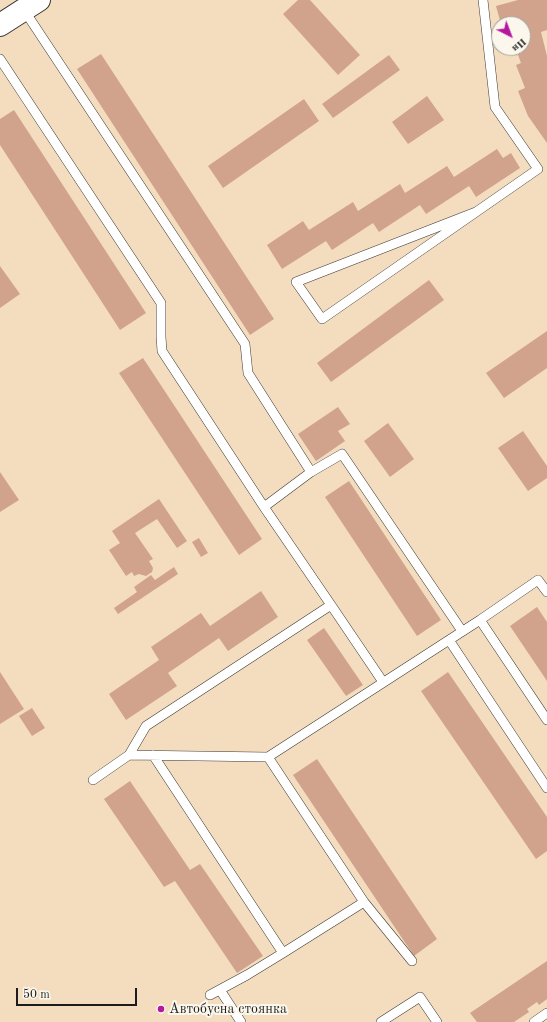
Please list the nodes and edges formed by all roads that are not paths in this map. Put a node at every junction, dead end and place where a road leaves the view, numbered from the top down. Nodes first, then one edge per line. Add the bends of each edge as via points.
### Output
1 (482, 0) edge
2 (31, 5) edge
3 (0, 25) edge
4 (0, 59) edge
5 (476, 212) junction
6 (311, 472) junction
7 (264, 507) junction
8 (547, 592) edge
9 (331, 605) junction
10 (480, 620) junction
11 (462, 631) junction
12 (449, 640) junction
13 (383, 682) junction
14 (547, 720) edge
15 (129, 755) junction
16 (153, 755) junction
17 (268, 757) junction
18 (93, 780) dead end
19 (547, 788) edge
20 (364, 902) junction
21 (279, 958) junction
22 (412, 961) dead end
23 (220, 990) junction
24 (210, 995) dead end
25 (547, 1013) edge
26 (241, 1022) edge
27 (381, 1022) edge
28 (437, 1022) edge
29 (534, 1022) edge

1 - 5 lane via 495,107 538,169
2 - 3 street
2 - 6 lane via 245,344 248,373
4 - 7 lane via 161,303 162,351
5 - 5 lane via 322,319 296,282 332,268
6 - 7 lane
6 - 11 lane via 342,454
7 - 9 lane
8 - 10 lane via 538,580
9 - 13 lane
9 - 15 lane via 146,726
10 - 11 lane
10 - 14 lane
11 - 12 lane
12 - 13 lane
12 - 19 lane
13 - 17 lane
15 - 16 lane
15 - 18 lane
16 - 17 lane
16 - 21 lane
17 - 20 lane
20 - 21 lane
20 - 22 lane
21 - 23 lane
23 - 24 lane
23 - 26 lane
25 - 29 lane
27 - 28 lane via 420,997

